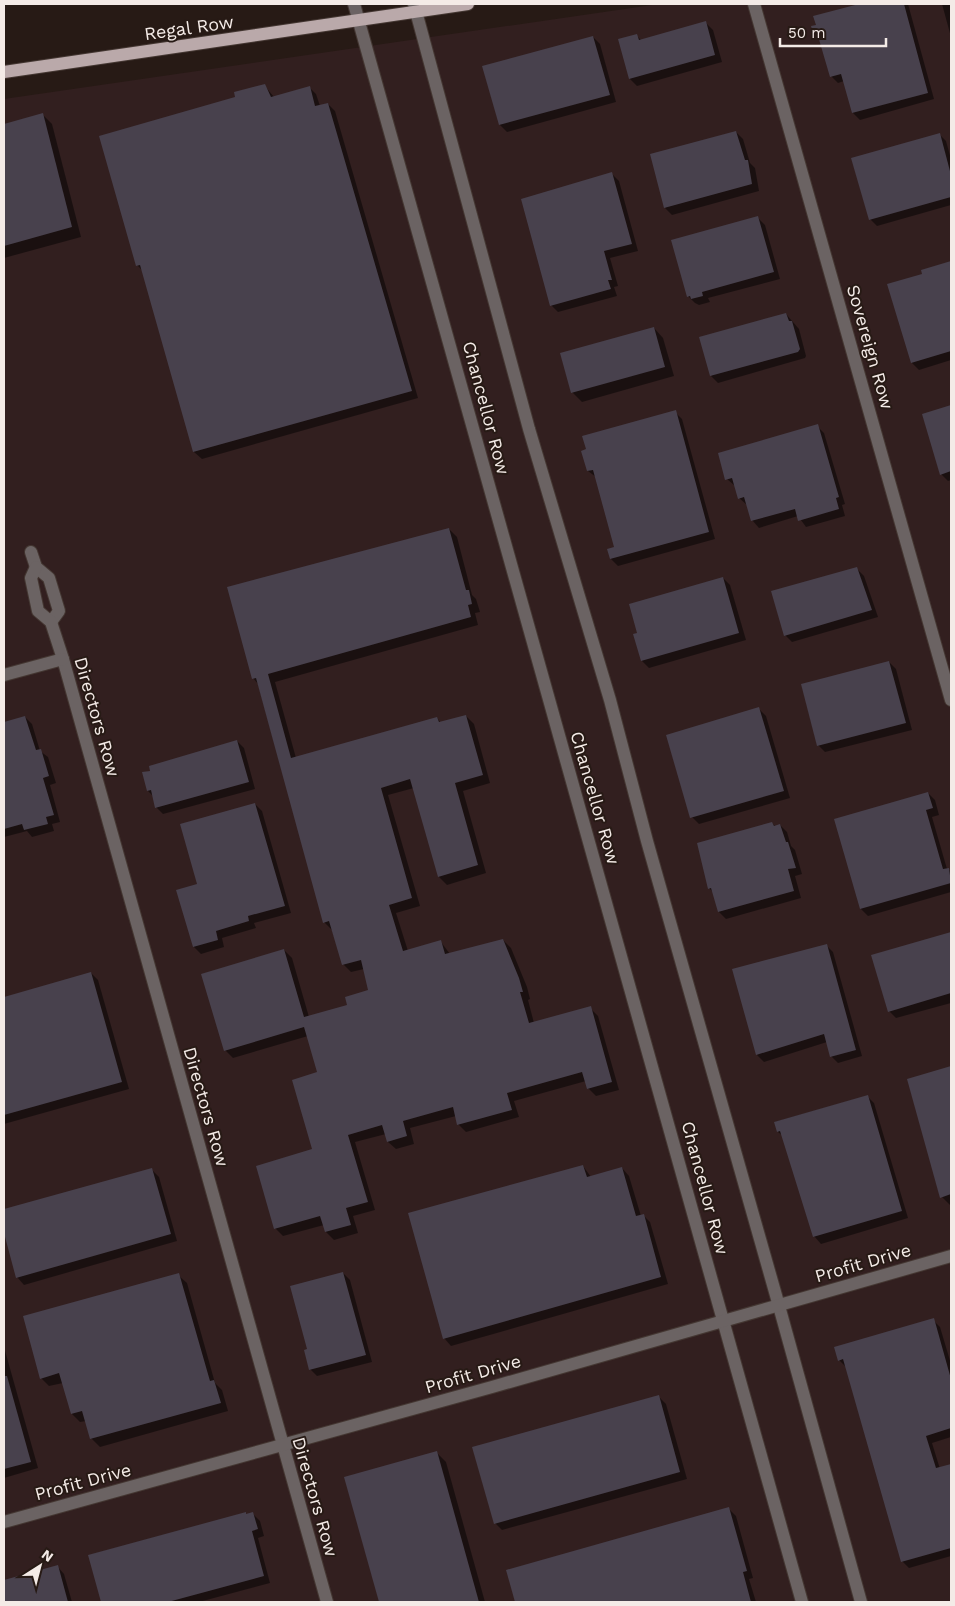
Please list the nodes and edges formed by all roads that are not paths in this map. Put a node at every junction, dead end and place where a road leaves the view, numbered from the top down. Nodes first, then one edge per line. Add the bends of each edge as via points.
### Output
1 (354, 4) edge
2 (468, 4) edge
3 (754, 4) edge
4 (415, 8) edge
5 (359, 21) junction
6 (4, 69) edge
7 (30, 552) dead end
8 (36, 567) junction
9 (51, 622) junction
10 (62, 659) junction
11 (4, 675) edge
12 (951, 700) edge
13 (951, 1256) edge
14 (779, 1306) junction
15 (722, 1320) junction
16 (282, 1445) junction
17 (4, 1522) edge
18 (327, 1602) edge
19 (802, 1602) edge
20 (861, 1602) edge

1 - 5 street, Chancellor Row
2 - 4 main road, Regal Row
3 - 12 street, Sovereign Row
4 - 5 main road, Regal Row
4 - 14 street, Chancellor Row via 529,429 610,700
5 - 6 main road, Regal Row
5 - 15 street, Chancellor Row
7 - 8 street, Directors Row
8 - 9 street, Directors Row via 31,578 38,611
8 - 9 street, Directors Row via 49,578 59,611
9 - 10 street, Directors Row
10 - 11 street
10 - 16 street, Directors Row
13 - 14 street, Profit Drive
14 - 15 street, Profit Drive
14 - 20 street, Chancellor Row
15 - 16 street, Profit Drive
15 - 19 street, Chancellor Row
16 - 17 street, Profit Drive
16 - 18 street, Directors Row

